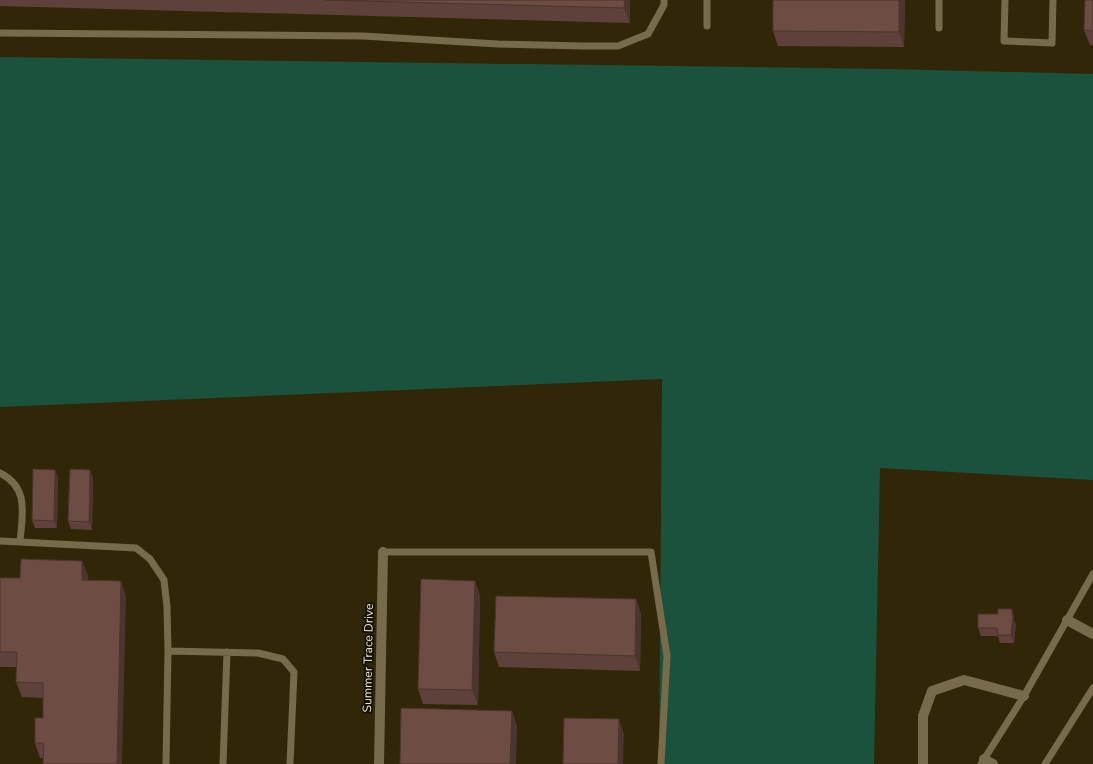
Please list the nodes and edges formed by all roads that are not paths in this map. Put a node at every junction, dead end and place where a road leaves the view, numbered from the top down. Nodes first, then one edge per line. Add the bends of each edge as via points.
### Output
1 (664, 0) edge
2 (707, 0) edge
3 (939, 0) edge
4 (1005, 0) edge
5 (1053, 0) edge
6 (707, 26) dead end
7 (939, 28) dead end
8 (0, 33) edge
9 (0, 473) edge
10 (0, 541) edge
11 (20, 542) junction
12 (383, 552) joint
13 (1093, 574) edge
14 (1067, 620) junction
15 (1093, 634) edge
16 (168, 651) junction
17 (227, 652) junction
18 (1093, 688) edge
19 (1024, 696) junction
20 (986, 762) edge
21 (166, 764) edge
22 (223, 764) edge
23 (290, 764) edge
24 (379, 764) edge
25 (661, 764) edge
26 (923, 764) edge
27 (1045, 764) edge

1 - 8 lane via 664,5 648,34 618,46 498,44 364,36
2 - 6 lane
3 - 7 lane
4 - 5 lane via 1004,41 1052,43
9 - 11 lane via 11,480 22,497
10 - 11 lane
11 - 16 lane via 136,548 150,559 164,580 168,607
12 - 24 street, Summer Trace Drive
12 - 25 lane via 651,552 667,656
13 - 14 lane
14 - 15 street
14 - 19 lane
16 - 17 lane
16 - 21 lane
17 - 22 lane
17 - 23 lane via 258,653 283,659 294,672
18 - 27 lane
19 - 20 lane
19 - 26 street via 964,680 932,691 922,716

